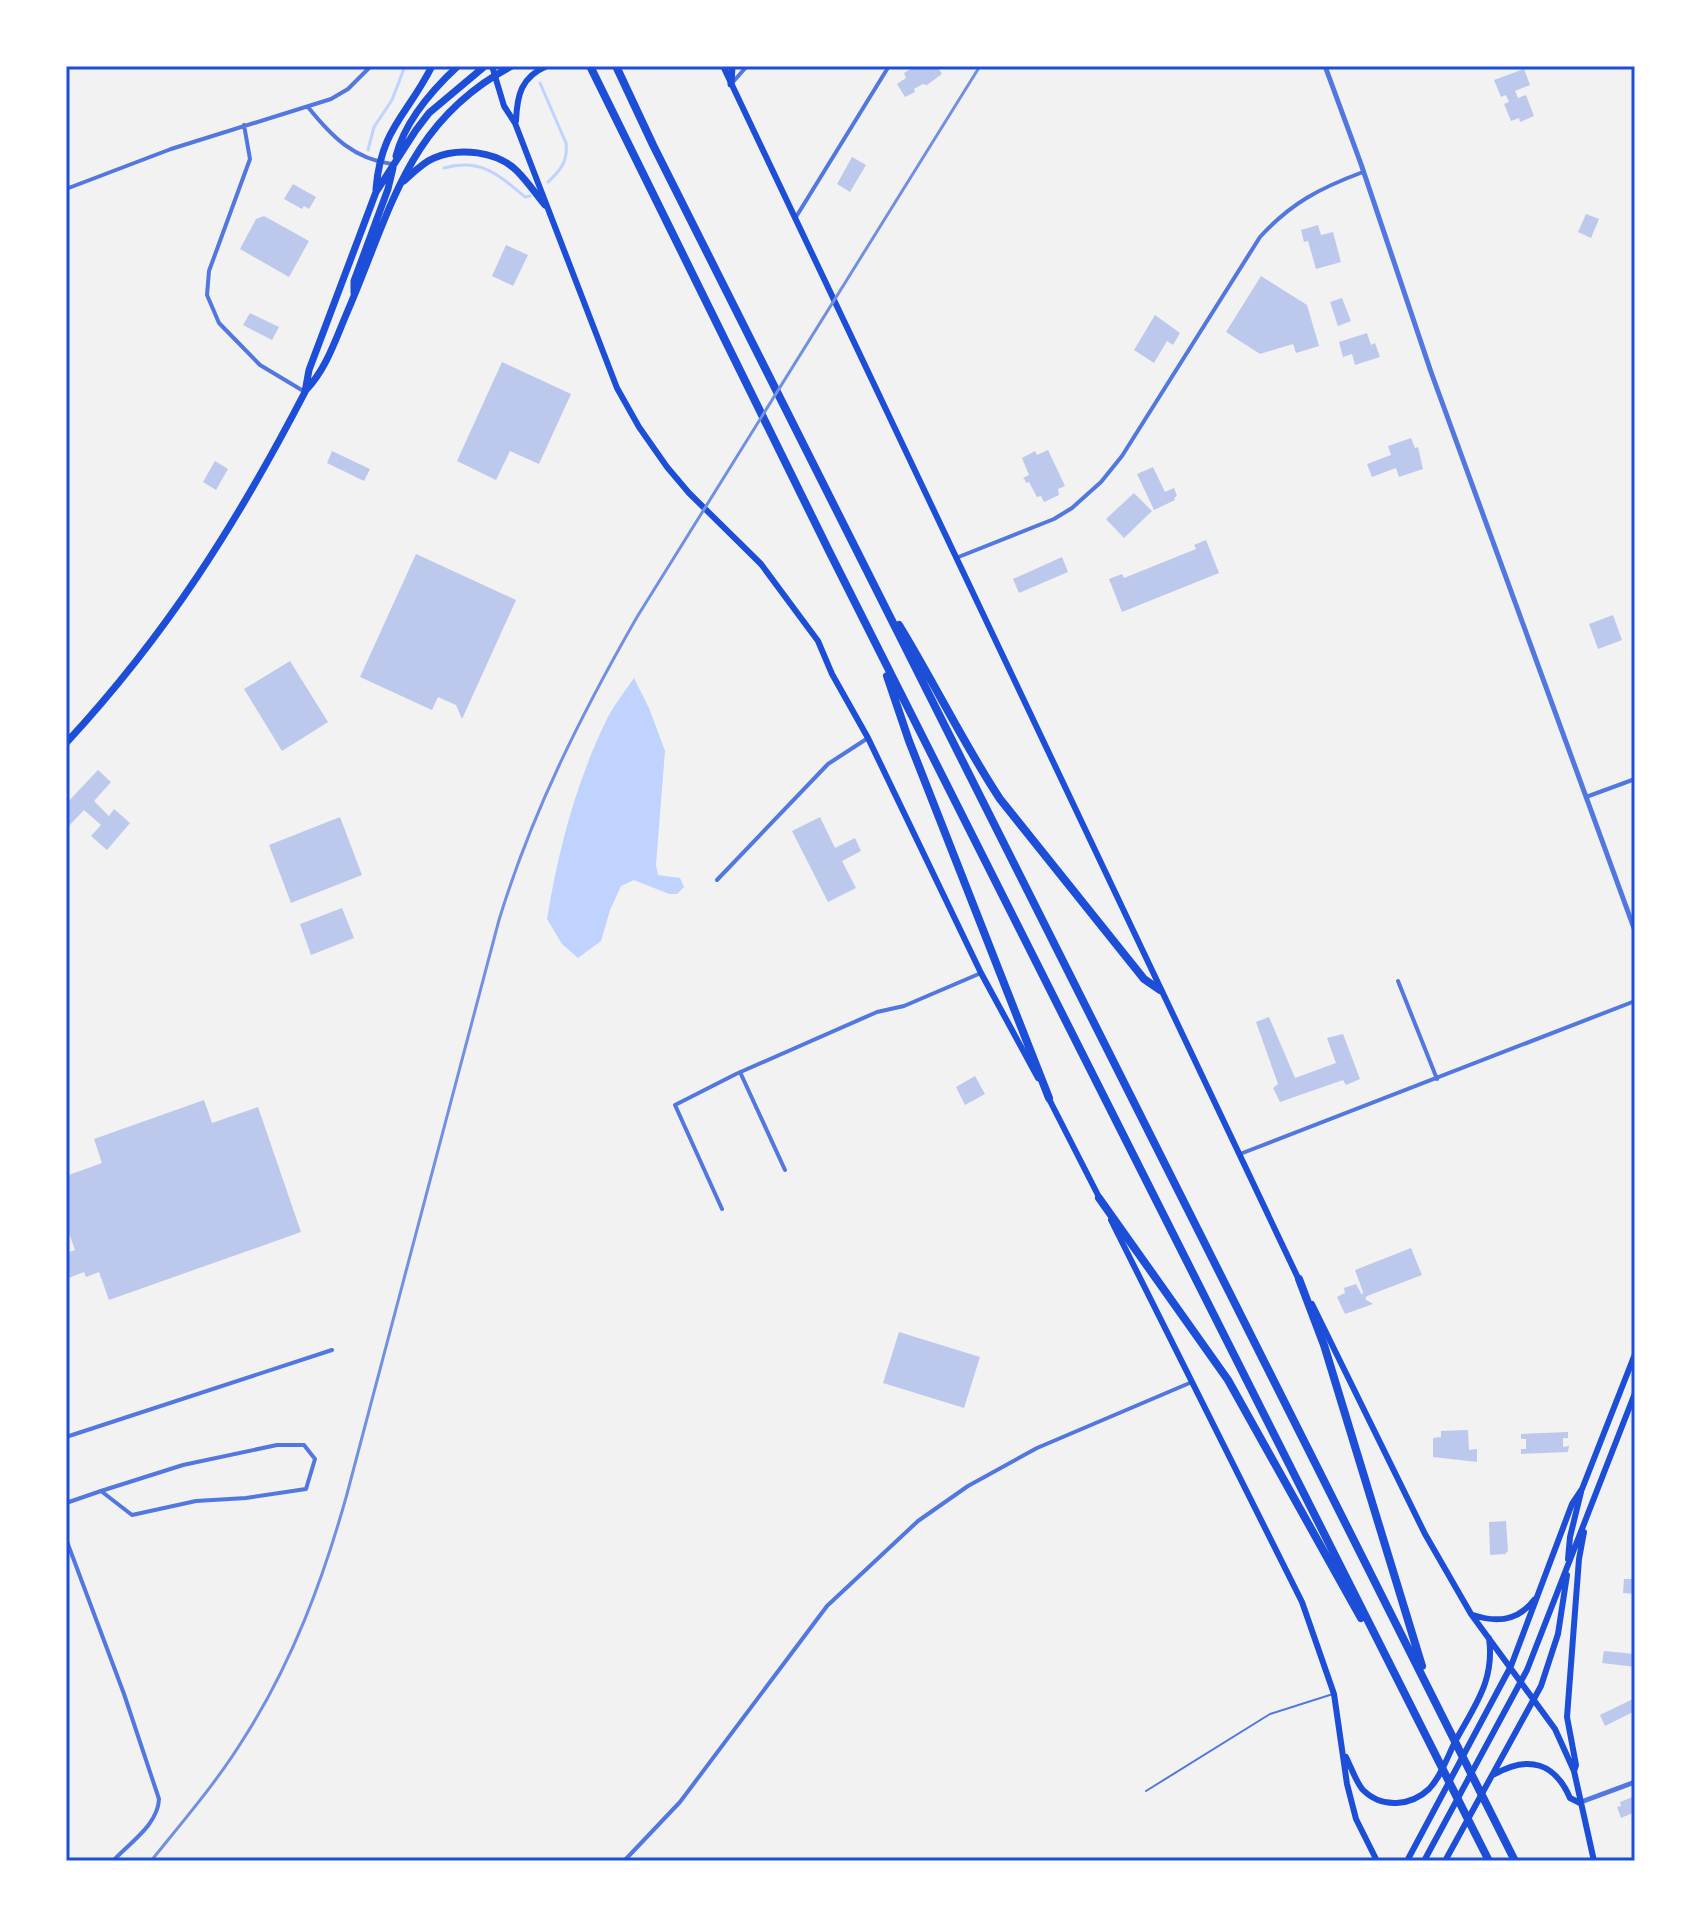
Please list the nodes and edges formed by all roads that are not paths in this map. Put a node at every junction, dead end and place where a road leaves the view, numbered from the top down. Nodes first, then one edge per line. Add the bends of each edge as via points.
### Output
1 (371, 66) edge
2 (432, 66) edge
3 (458, 66) edge
4 (485, 66) edge
5 (492, 66) edge
6 (512, 66) edge
7 (547, 66) edge
8 (723, 66) edge
9 (732, 66) edge
10 (747, 66) edge
11 (889, 66) edge
12 (1325, 66) edge
13 (591, 68) edge
14 (617, 69) edge
15 (494, 75) junction
16 (731, 84) junction
17 (308, 107) junction
18 (515, 123) junction
19 (244, 125) junction
20 (378, 163) junction
21 (394, 164) junction
22 (1363, 172) junction
23 (397, 188) junction
24 (66, 189) edge
25 (376, 192) junction
26 (545, 205) junction
27 (796, 217) junction
28 (353, 299) junction
29 (305, 392) junction
30 (956, 558) junction
31 (869, 575) junction
32 (877, 645) junction
33 (868, 738) junction
34 (66, 743) edge
35 (1635, 779) edge
36 (1586, 797) junction
37 (717, 880) dead end
38 (1635, 931) edge
39 (981, 973) junction
40 (1398, 981) dead end
41 (1160, 990) junction
42 (1635, 1001) edge
43 (740, 1072) junction
44 (1437, 1079) junction
45 (1049, 1098) junction
46 (1240, 1154) junction
47 (785, 1170) dead end
48 (1099, 1198) junction
49 (722, 1209) dead end
50 (1299, 1279) junction
51 (332, 1350) dead end
52 (1635, 1354) edge
53 (1192, 1382) junction
54 (1635, 1393) edge
55 (66, 1437) edge
56 (1582, 1489) junction
57 (101, 1491) junction
58 (66, 1503) edge
59 (1586, 1520) junction
60 (66, 1539) edge
61 (1568, 1565) junction
62 (1537, 1597) junction
63 (1471, 1614) junction
64 (1489, 1638) junction
65 (1511, 1666) junction
66 (1522, 1680) junction
67 (1334, 1694) junction
68 (1433, 1697) junction
69 (1535, 1697) junction
70 (1418, 1719) junction
71 (1343, 1751) junction
72 (1574, 1771) junction
73 (1494, 1775) junction
74 (1635, 1782) edge
75 (1146, 1791) dead end
76 (1580, 1803) junction
77 (113, 1861) edge
78 (624, 1861) edge
79 (1377, 1861) edge
80 (1407, 1861) edge
81 (1424, 1861) edge
82 (1445, 1861) edge
83 (1489, 1861) edge
84 (1515, 1861) edge
85 (1594, 1861) edge

1 - 17 street via 348,89
2 - 20 main road via 388,136
3 - 21 main road via 411,121
4 - 21 main road via 429,113
5 - 15 main road
6 - 15 main road
7 - 18 main road via 520,88
8 - 16 main road
9 - 16 main road
10 - 16 street
11 - 27 street
12 - 22 street
13 - 32 highway
14 - 31 highway
15 - 18 main road
15 - 23 main road via 430,133
16 - 27 main road
17 - 19 street
17 - 20 street via 340,141
18 - 26 main road
19 - 24 street
19 - 29 street via 250,159 209,271 207,295 219,323 248,353 273,375
20 - 21 street
20 - 25 main road
21 - 25 main road
21 - 28 main road via 354,281
22 - 30 street via 1314,191 1260,237 1122,456 1085,498 1054,519
22 - 36 street
23 - 26 main road via 434,158 483,154 515,170
23 - 28 main road
25 - 29 main road
26 - 33 main road via 617,388 639,427 689,493 761,564 797,610
27 - 30 main road
28 - 29 main road via 320,376
29 - 34 main road via 238,517 199,577 133,666
30 - 41 main road
31 - 41 highway via 1000,799 1144,979
31 - 68 highway
32 - 45 highway via 909,741
32 - 70 highway
33 - 37 street via 828,764
33 - 39 main road
35 - 36 street
36 - 38 street
39 - 43 street
39 - 45 main road
40 - 44 street
41 - 46 main road
42 - 44 street
43 - 47 street
43 - 49 street via 675,1105
44 - 46 street
45 - 48 main road
46 - 50 main road
48 - 53 main road
48 - 70 highway via 1228,1380
50 - 63 main road via 1425,1534
50 - 68 highway
51 - 55 street
52 - 56 main road
53 - 67 main road via 1302,1602
53 - 78 street via 1037,1448 918,1521 827,1606 680,1802
54 - 59 main road
56 - 61 main road
56 - 62 main road
57 - 57 street via 132,1515 196,1501 246,1498 306,1489 315,1459 304,1445 277,1445 183,1465
57 - 58 street
59 - 61 main road
59 - 72 main road via 1567,1717
60 - 77 street via 159,1799 155,1815
61 - 66 main road
61 - 69 main road via 1558,1634
62 - 63 main road via 1506,1619
62 - 65 main road
63 - 64 main road
64 - 65 main road
64 - 71 main road via 1489,1679 1431,1787 1413,1800 1380,1801 1362,1789
65 - 66 main road
65 - 80 main road
66 - 69 main road
66 - 81 main road
67 - 71 main road
67 - 75 lane via 1270,1714
68 - 84 highway
69 - 72 main road
69 - 73 main road
70 - 83 highway
71 - 79 main road via 1356,1819
72 - 76 main road
73 - 76 main road via 1518,1765 1537,1765 1554,1772 1570,1798
73 - 82 main road
74 - 76 street
76 - 85 main road

